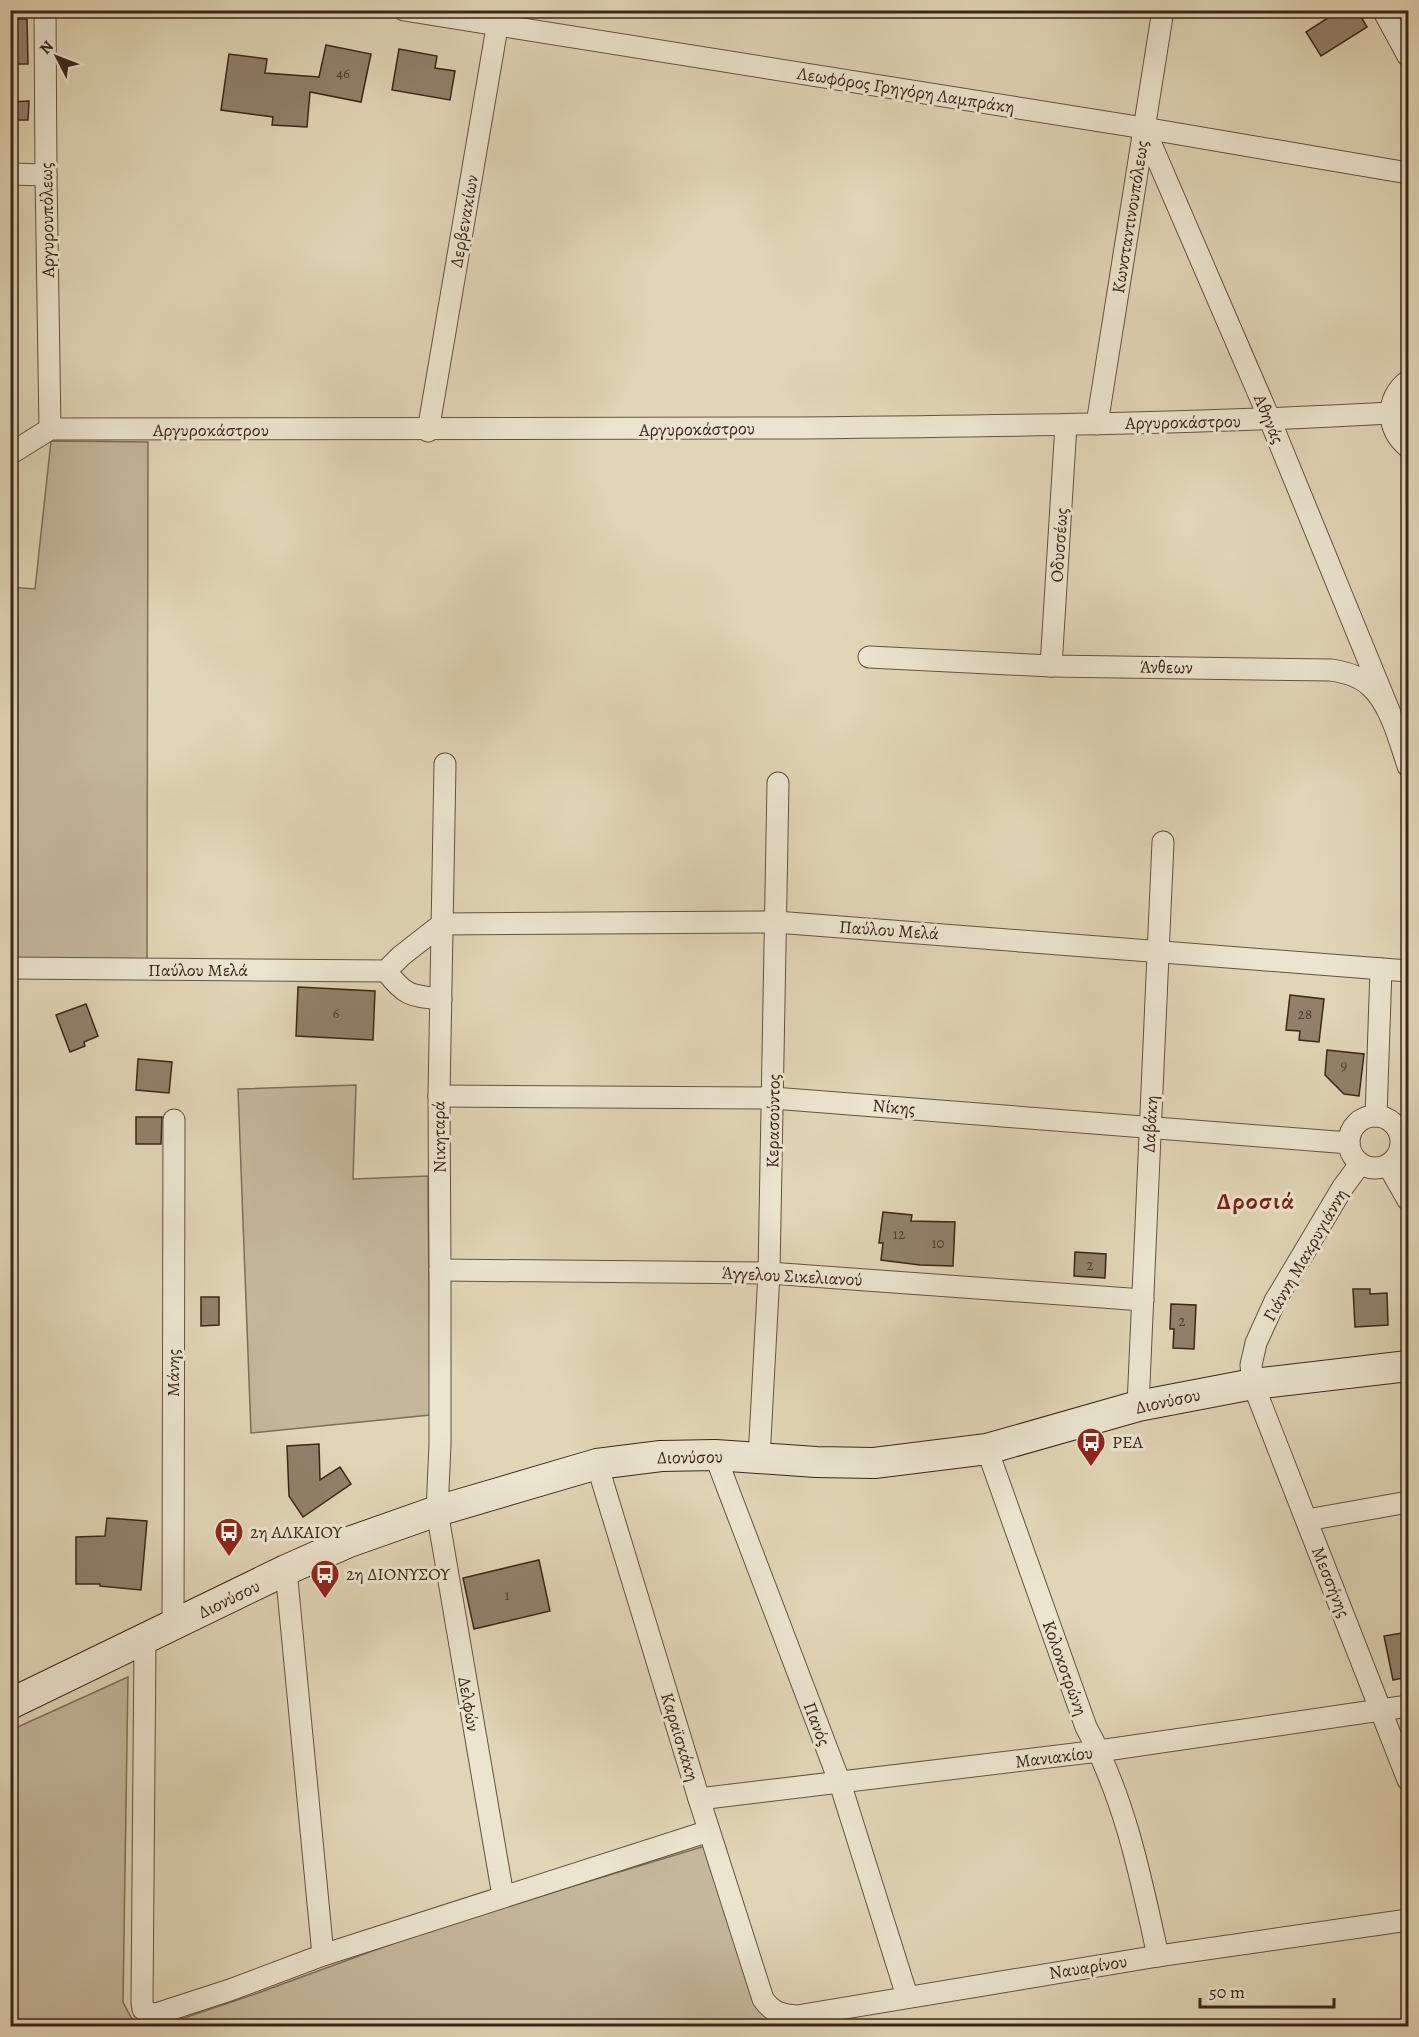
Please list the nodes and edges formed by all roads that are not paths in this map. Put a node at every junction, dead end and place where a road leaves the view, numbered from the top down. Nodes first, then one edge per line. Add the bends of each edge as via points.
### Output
1 (45, 10) edge
2 (404, 10) edge
3 (1163, 10) edge
4 (1383, 10) edge
5 (499, 18) edge
6 (1408, 56) edge
7 (1144, 128) junction
8 (1408, 173) edge
9 (10, 174) edge
10 (46, 175) junction
11 (1408, 381) edge
12 (1391, 413) junction
13 (1269, 420) junction
14 (1097, 424) junction
15 (1066, 425) junction
16 (50, 429) junction
17 (428, 431) junction
18 (1408, 447) edge
19 (10, 454) edge
20 (869, 657) dead end
21 (1051, 666) junction
22 (1390, 713) junction
23 (445, 764) dead end
24 (1408, 766) edge
25 (778, 783) dead end
26 (1163, 842) dead end
27 (776, 922) junction
28 (442, 924) junction
29 (1158, 950) junction
30 (10, 968) edge
31 (1381, 969) junction
32 (386, 971) junction
33 (1408, 971) edge
34 (441, 999) junction
35 (439, 1096) junction
36 (773, 1098) junction
37 (1376, 1116) junction
38 (174, 1120) dead end
39 (1150, 1128) junction
40 (1349, 1143) junction
41 (1405, 1144) edge
42 (1360, 1164) junction
43 (1388, 1165) junction
44 (1408, 1200) edge
45 (440, 1270) junction
46 (769, 1273) junction
47 (1143, 1300) junction
48 (1408, 1366) edge
49 (1253, 1384) junction
50 (1138, 1406) junction
51 (987, 1449) junction
52 (715, 1455) junction
53 (759, 1458) junction
54 (597, 1464) junction
55 (1408, 1502) edge
56 (437, 1511) junction
57 (1307, 1520) junction
58 (286, 1570) junction
59 (173, 1627) junction
60 (145, 1640) junction
61 (10, 1704) edge
62 (1408, 1706) edge
63 (1382, 1709) junction
64 (1099, 1752) junction
65 (1408, 1780) edge
66 (840, 1783) junction
67 (699, 1799) junction
68 (709, 1831) junction
69 (503, 1896) junction
70 (1408, 1920) edge
71 (323, 1955) junction
72 (1158, 1956) junction
73 (907, 1996) junction
74 (769, 2008) joint

1 - 10 street, Αργυρουπόλεως
2 - 5 street, Λεωφόρος Γρηγόρη Λαμπράκη
3 - 7 street, Κωνσταντινουπόλεως
4 - 6 street
5 - 7 street, Λεωφόρος Γρηγόρη Λαμπράκη
5 - 17 street, Δερβενακίων
7 - 8 street, Λεωφόρος Γρηγόρη Λαμπράκη
7 - 13 street, Αθηνάς
7 - 14 street, Κωνσταντινουπόλεως
9 - 10 street
10 - 16 street, Αργυρουπόλεως
11 - 12 street via 1398,391
12 - 13 street, Αργυροκάστρου
12 - 18 street via 1396,434
13 - 14 street, Αργυροκάστρου
13 - 22 street, Αθηνάς
14 - 15 street, Αργυροκάστρου
15 - 17 street, Αργυροκάστρου
15 - 21 street, Οδυσσέως
16 - 17 street, Αργυροκάστρου
16 - 19 street
20 - 21 street, Άνθεων
21 - 22 street, Άνθεων via 1332,670 1370,686
22 - 24 street, Άνθεων
23 - 28 street, Νικηταρά
25 - 27 street, Κερασούντος
26 - 29 street, Δαβάκη
27 - 28 street, Παύλου Μελά
27 - 29 street, Παύλου Μελά
27 - 36 street, Κερασούντος
28 - 32 street
28 - 34 street, Νικηταρά
29 - 31 street, Παύλου Μελά
29 - 39 street, Δαβάκη
30 - 32 street, Παύλου Μελά
31 - 33 street, Παύλου Μελά
31 - 37 street
32 - 34 street via 397,986 413,996
34 - 35 street, Νικηταρά
35 - 36 street, Νίκης
35 - 45 street, Νικηταρά
36 - 39 street, Νίκης
36 - 46 street, Κερασούντος
37 - 40 street via 1360,1120
37 - 41 street via 1385,1117 1398,1127
38 - 59 street, Μάνης
39 - 40 street, Νίκης
39 - 47 street, Δαβάκη
40 - 42 street
41 - 43 street
42 - 43 street via 1374,1168
42 - 49 street, Γιάννη Μακρυγιάννη via 1275,1300 1251,1365
43 - 44 street
45 - 46 street, Άγγελου Σικελιανού
45 - 56 street, Νικηταρά
46 - 47 street, Άγγελου Σικελιανού
46 - 53 street, Κερασούντος
47 - 50 street, Δαβάκη
48 - 49 main road, Διονύσου
49 - 50 main road, Διονύσου
49 - 57 street, Μεσσήνης
50 - 51 main road, Διονύσου
51 - 53 main road, Διονύσου via 874,1463
51 - 64 street, Κολοκοτρώνη via 1086,1727
52 - 53 main road, Διονύσου
52 - 54 main road, Διονύσου via 661,1456
52 - 66 street, Πανός
54 - 56 main road, Διονύσου
54 - 67 street, Καραϊσκάκη
55 - 57 street
56 - 58 main road, Διονύσου via 349,1542
56 - 69 street, Δελφών
57 - 63 street, Μεσσήνης
58 - 59 main road, Διονύσου
58 - 71 street
59 - 60 main road, Διονύσου
60 - 61 main road, Διονύσου
60 - 71 street via 143,2010 153,2015
62 - 63 street, Μανιακίου
63 - 64 street, Μανιακίου
63 - 65 street, Μεσσήνης
64 - 66 street, Μανιακίου
64 - 72 street, Κολοκοτρώνη via 1138,1867
66 - 67 street, Μανιακίου
66 - 73 street, Πανός
67 - 68 street, Καραϊσκάκη
68 - 69 street
68 - 74 street, Καραϊσκάκη
69 - 71 street
70 - 72 street, Ναυαρίνου
72 - 73 street, Ναυαρίνου
73 - 74 street, Ναυαρίνου via 797,2016

